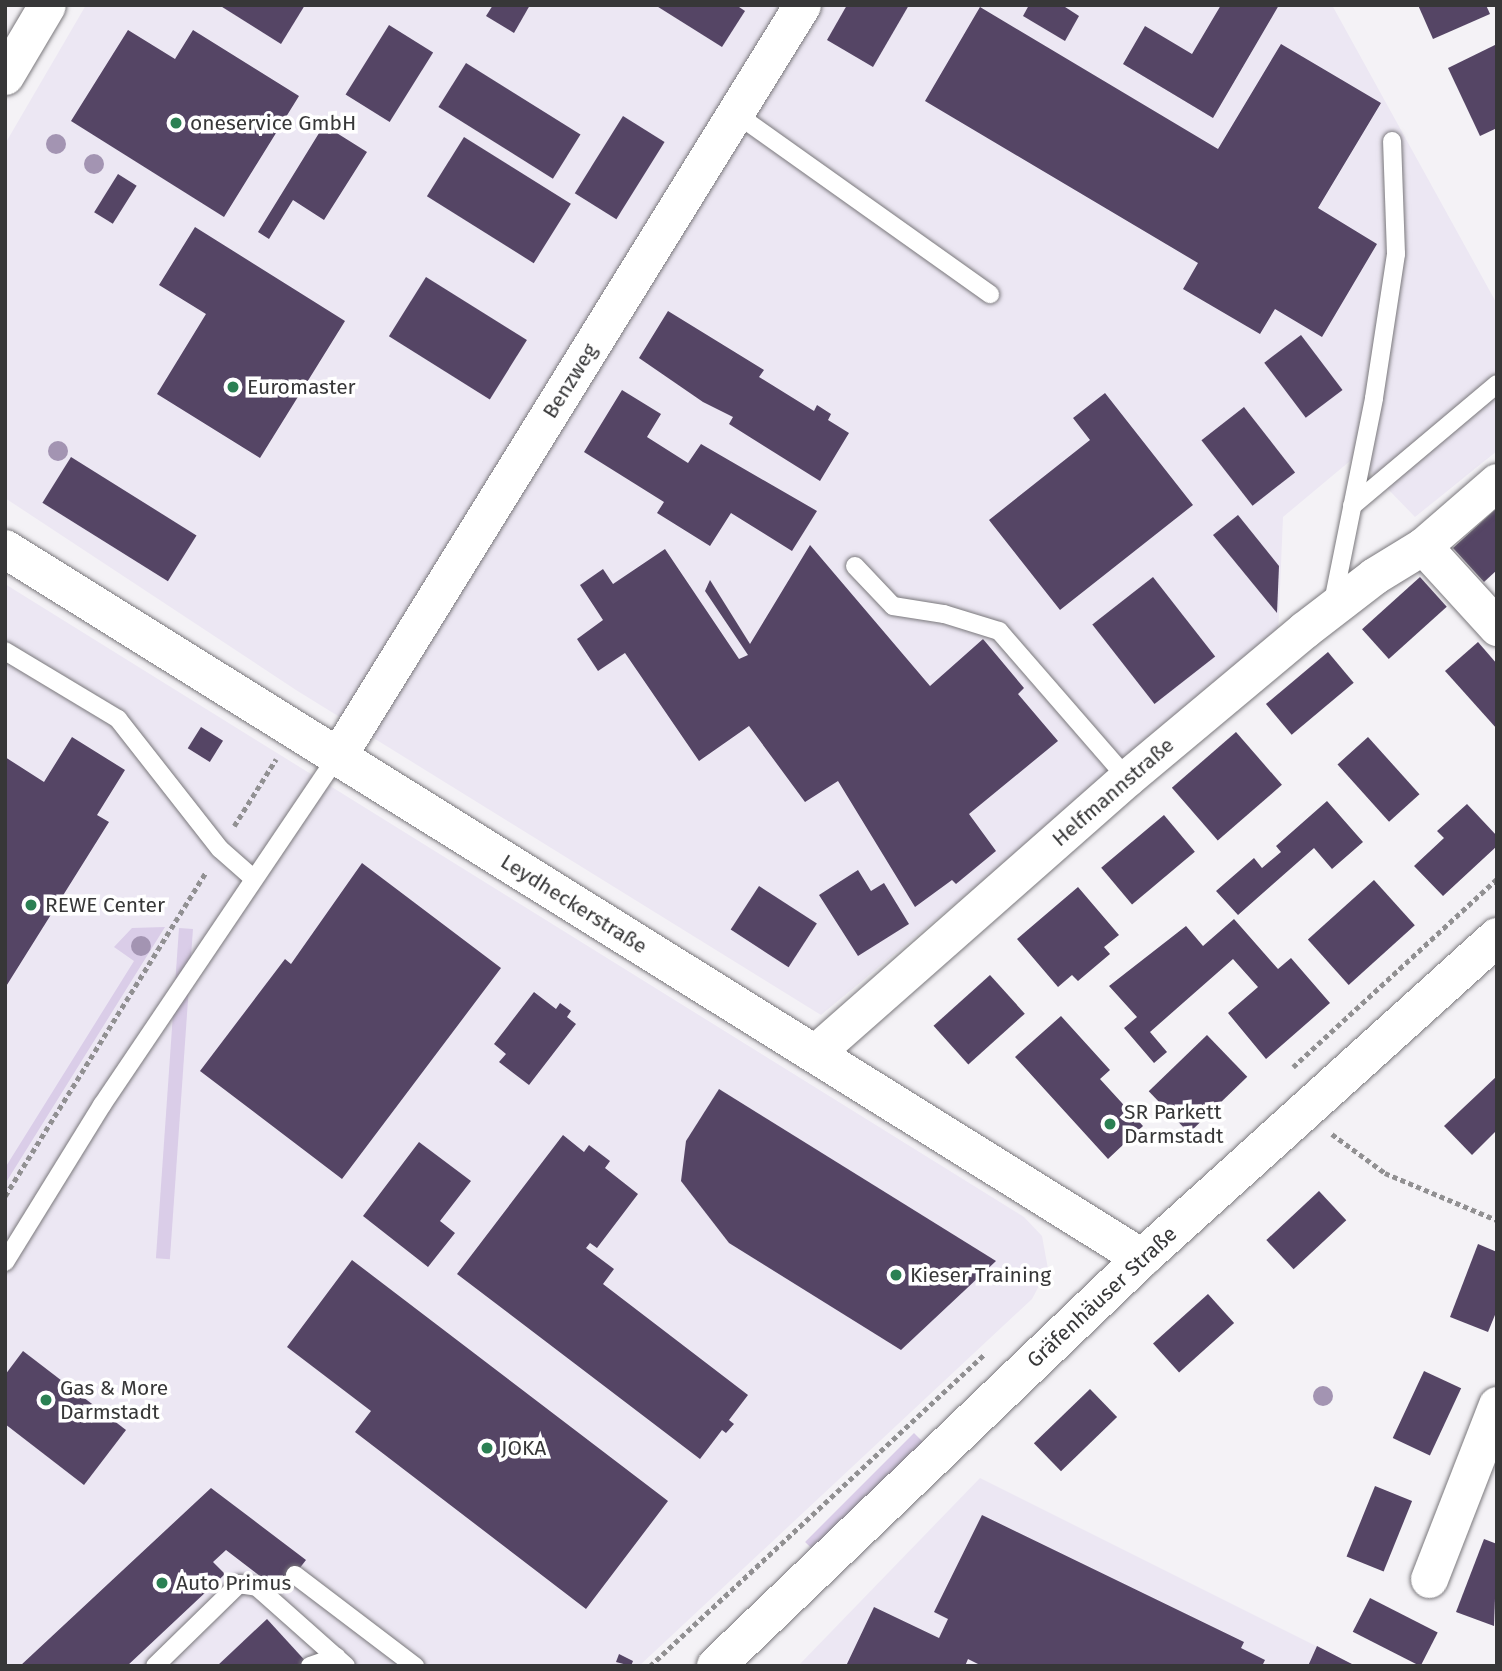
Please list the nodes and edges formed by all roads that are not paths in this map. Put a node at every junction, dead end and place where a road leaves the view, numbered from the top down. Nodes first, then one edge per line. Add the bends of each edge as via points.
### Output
1 (47, 5) edge
2 (803, 5) edge
3 (5, 76) edge
4 (735, 113) junction
5 (1392, 141) dead end
6 (990, 294) dead end
7 (1497, 384) edge
8 (1497, 482) edge
9 (1352, 506) junction
10 (1423, 546) junction
11 (5, 549) edge
12 (855, 566) dead end
13 (1332, 609) junction
14 (1497, 626) edge
15 (5, 651) edge
16 (337, 757) junction
17 (1127, 778) junction
18 (254, 879) junction
19 (1497, 937) edge
20 (815, 1053) junction
21 (1142, 1258) junction
22 (5, 1262) edge
23 (1497, 1405) edge
24 (295, 1575) dead end
25 (1429, 1579) dead end
26 (341, 1661) edge
27 (310, 1665) edge
28 (155, 1666) edge
29 (415, 1666) edge
30 (716, 1666) edge

1 - 3 street
2 - 4 street, Benzweg
4 - 6 lane
4 - 16 street, Benzweg
5 - 9 lane via 1396,254
7 - 9 lane
8 - 10 street, Helfmannstraße
9 - 13 lane
10 - 13 street, Helfmannstraße
10 - 14 street
11 - 16 street, Leydheckerstraße
12 - 17 lane via 893,606 944,614 999,631
13 - 17 street, Helfmannstraße
15 - 18 lane via 118,719 220,849
16 - 18 lane
16 - 20 street, Leydheckerstraße
17 - 20 street, Helfmannstraße
18 - 22 lane via 102,1105
19 - 21 street, Gräfenhäuser Straße
20 - 21 street, Leydheckerstraße
21 - 30 street, Gräfenhäuser Straße
23 - 25 street
24 - 29 lane
26 - 27 lane
26 - 28 lane via 257,1587 239,1584

